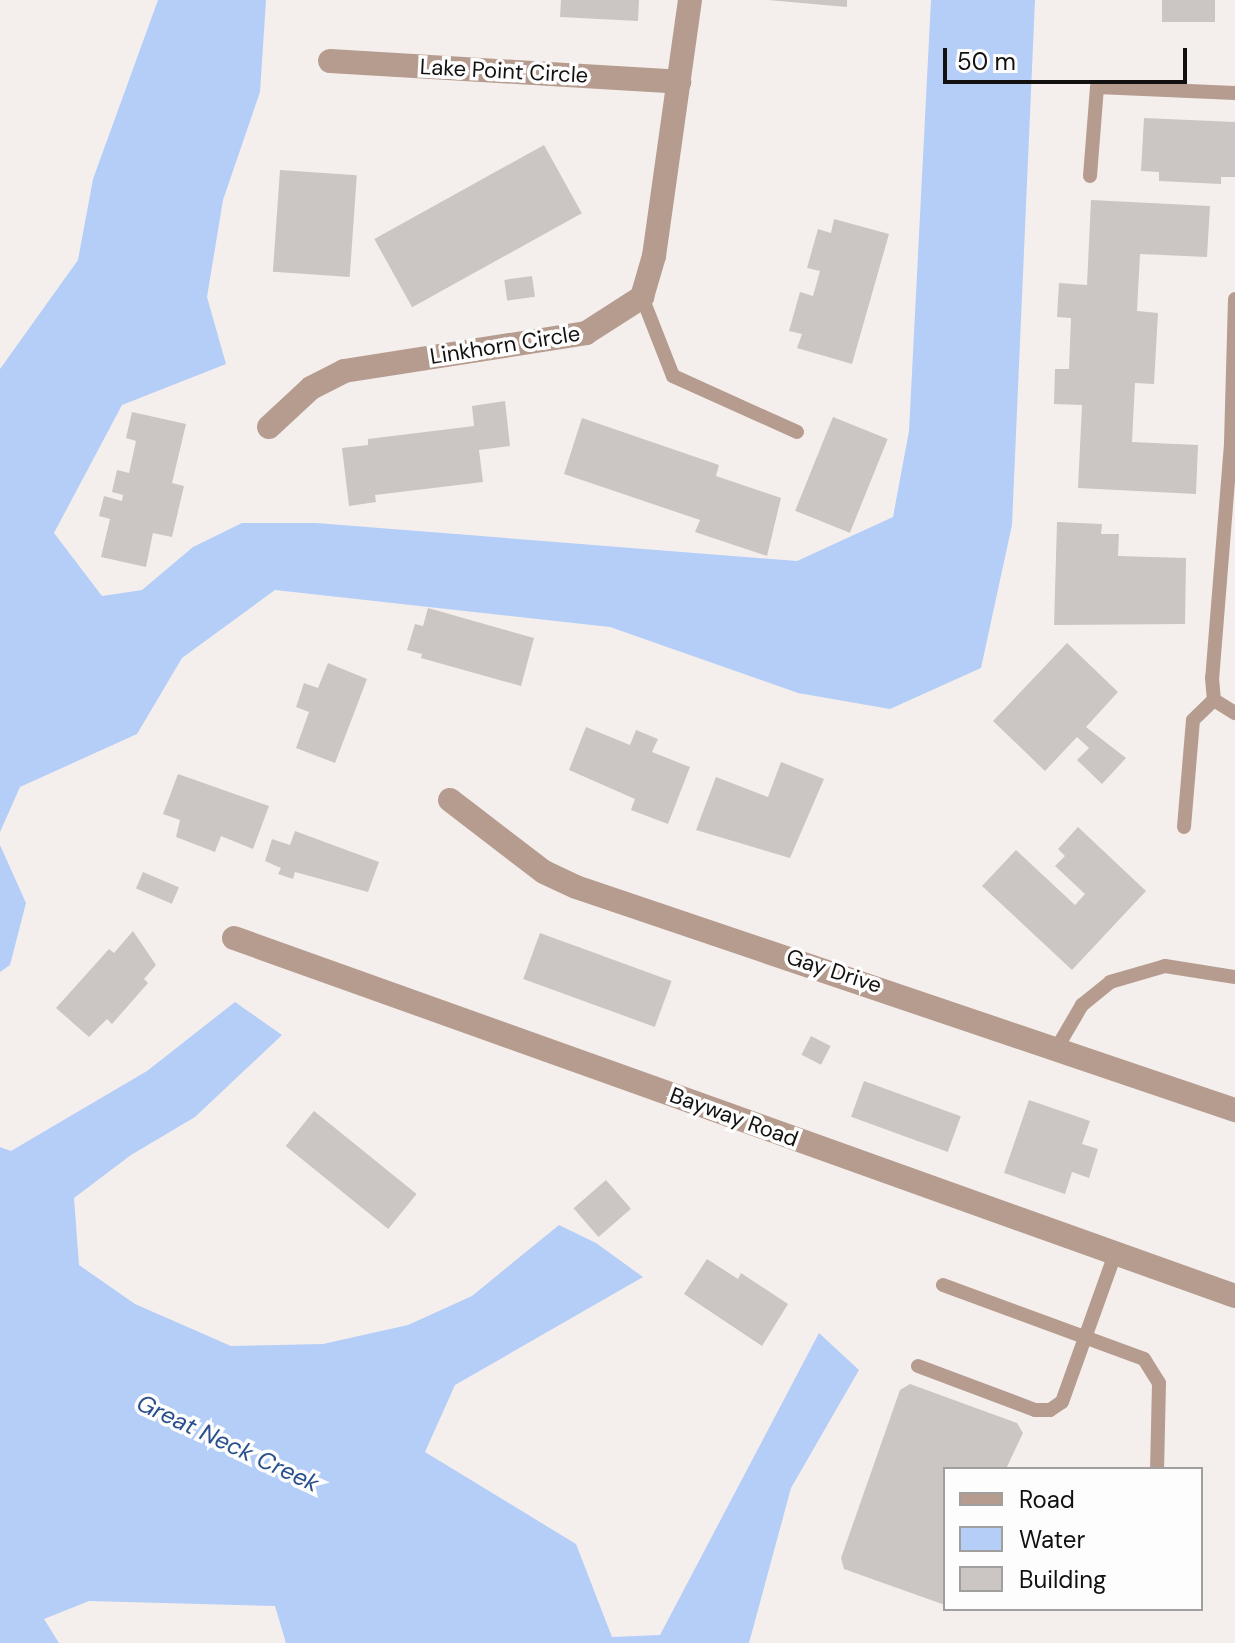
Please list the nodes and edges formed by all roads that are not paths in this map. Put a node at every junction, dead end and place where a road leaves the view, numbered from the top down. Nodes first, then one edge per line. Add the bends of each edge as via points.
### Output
1 (690, 0) edge
2 (330, 61) dead end
3 (679, 82) junction
4 (1235, 93) edge
5 (1090, 176) dead end
6 (642, 297) junction
7 (1235, 299) edge
8 (269, 427) dead end
9 (797, 432) dead end
10 (1233, 444) edge
11 (1214, 700) junction
12 (1235, 713) edge
13 (450, 800) dead end
14 (1184, 827) dead end
15 (234, 938) dead end
16 (1235, 977) edge
17 (1058, 1046) junction
18 (1235, 1110) edge
19 (1115, 1254) junction
20 (943, 1285) dead end
21 (1235, 1296) edge
22 (1086, 1336) junction
23 (918, 1366) dead end
24 (1157, 1467) edge

1 - 3 street
2 - 3 street, Lake Point Circle
3 - 6 street via 654,256
4 - 5 lane via 1097,87
6 - 8 street, Linkhorn Circle via 586,333 344,371 311,388
6 - 9 lane via 673,376
7 - 10 lane
10 - 11 lane
11 - 12 lane
11 - 14 lane via 1193,720
13 - 17 street, Gay Drive via 544,872 576,887
15 - 19 street, Bayway Road
16 - 17 lane via 1165,966 1110,982 1082,1005
17 - 18 street, Gay Drive
19 - 21 street, Bayway Road
19 - 22 lane
20 - 22 lane
22 - 23 lane via 1062,1402 1050,1410 1035,1410
22 - 24 lane via 1144,1359 1153,1368 1159,1383

